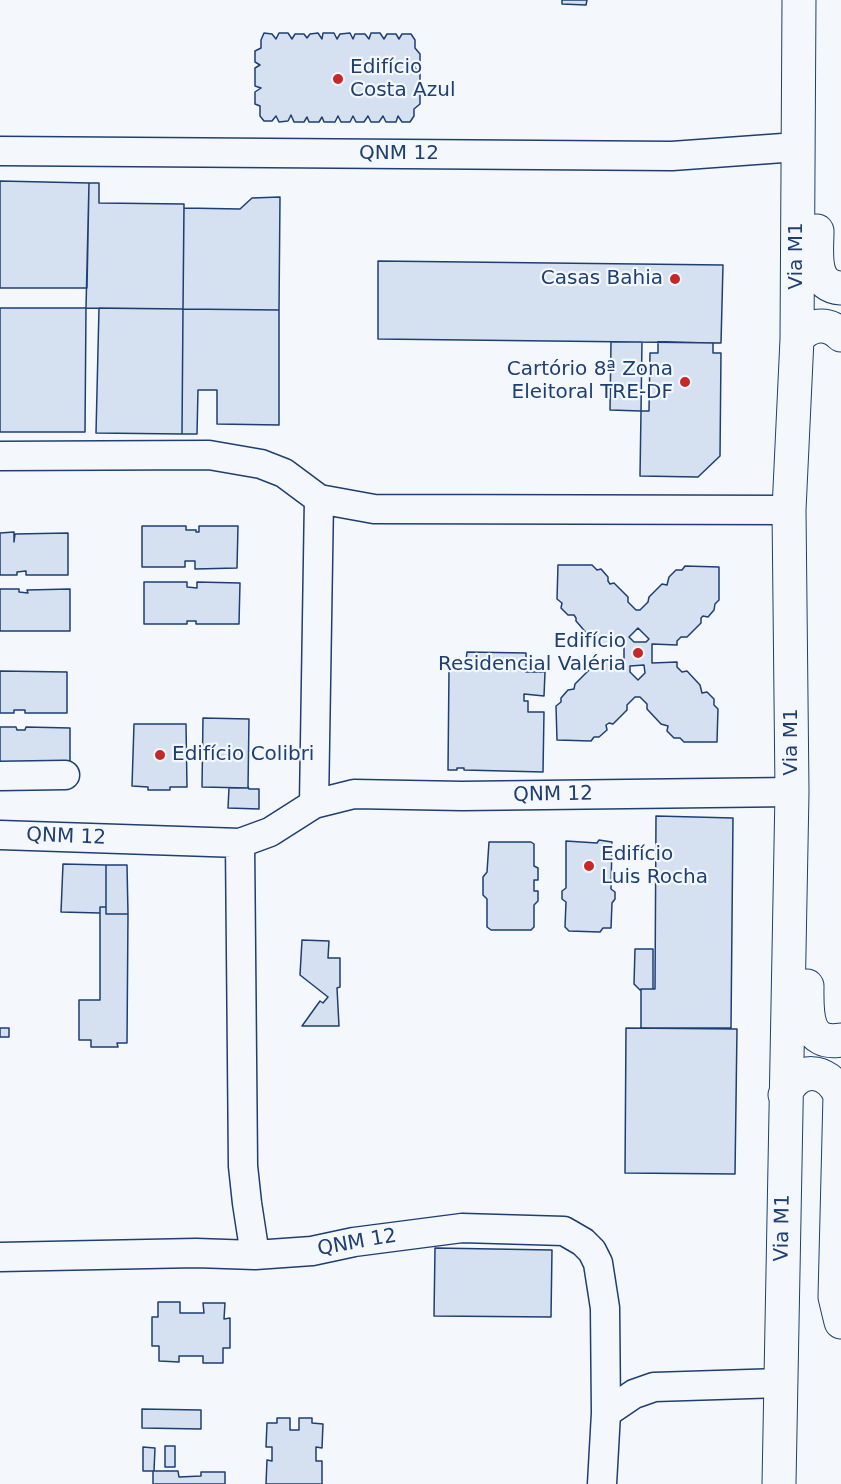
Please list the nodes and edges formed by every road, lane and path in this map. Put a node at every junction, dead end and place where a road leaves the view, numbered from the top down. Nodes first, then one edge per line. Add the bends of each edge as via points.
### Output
1 (801, 0) edge
2 (797, 147) junction
3 (0, 151) edge
4 (841, 288) edge
5 (841, 334) edge
6 (797, 339) junction
7 (0, 456) edge
8 (319, 499) junction
9 (789, 510) junction
10 (792, 714) junction
11 (65, 775) dead end
12 (0, 777) edge
13 (792, 792) junction
14 (314, 804) junction
15 (0, 835) edge
16 (240, 843) junction
17 (841, 1040) edge
18 (786, 1095) junction
19 (255, 1255) junction
20 (0, 1257) edge
21 (841, 1322) edge
22 (605, 1361) junction
23 (780, 1383) junction
24 (654, 1387) junction
25 (606, 1413) junction
26 (602, 1484) edge
27 (779, 1484) edge

1 - 2 main road, Via M1
1 - 4 main road via 819,65 817,266 822,279
2 - 3 street, QNM 12 via 672,156
2 - 6 main road, Via M1
5 - 6 main road via 816,326
6 - 9 main road, Via M1
7 - 8 street via 209,455 261,464 284,473
8 - 9 street via 400,510
8 - 14 street
9 - 10 main road, Via M1
10 - 13 main road, Via M1
10 - 17 main road via 810,796 807,1018 816,1035
11 - 12 street
13 - 14 street, QNM 12 via 354,795
13 - 18 main road, Via M1
14 - 16 street, QNM 12 via 270,832
15 - 16 street, QNM 12
16 - 19 street via 243,1166
18 - 21 main road via 795,1080 821,1074 840,1095 835,1297
18 - 23 main road, Via M1
19 - 20 street, QNM 12
19 - 22 street, QNM 12 via 312,1251 462,1228 564,1231 583,1242 598,1263 605,1308
22 - 24 street
22 - 25 street, QNM 12
23 - 24 street
23 - 27 main road, Via M1
24 - 25 street via 634,1394
25 - 26 street, QNM 12

